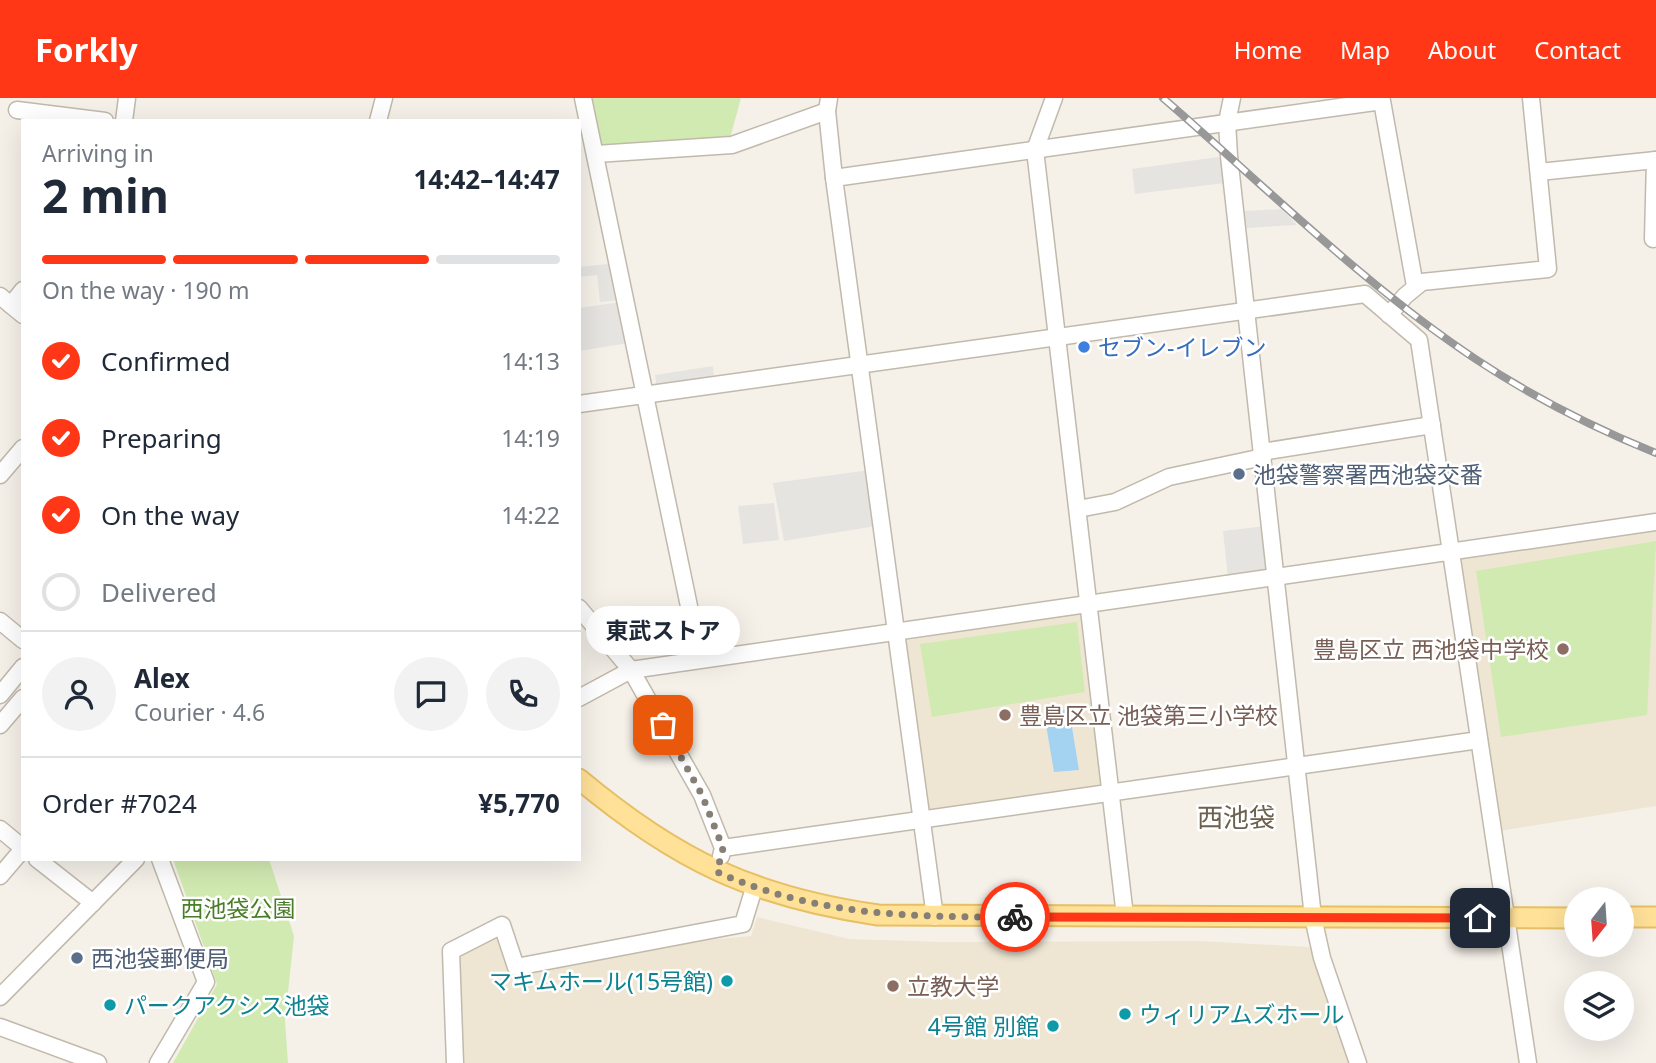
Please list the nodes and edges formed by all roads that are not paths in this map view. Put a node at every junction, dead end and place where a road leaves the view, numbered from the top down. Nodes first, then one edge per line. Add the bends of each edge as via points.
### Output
1 (127, 98) edge
2 (384, 98) edge
3 (583, 98) edge
4 (1054, 98) edge
5 (1232, 98) edge
6 (1531, 98) edge
7 (828, 104) edge
8 (17, 110) dead end
9 (89, 119) edge
10 (124, 119) edge
11 (379, 119) edge
12 (1227, 122) junction
13 (1035, 150) junction
14 (596, 154) junction
15 (1656, 160) edge
16 (1539, 172) junction
17 (834, 178) junction
18 (1653, 239) dead end
19 (1415, 286) junction
20 (1245, 310) junction
21 (1389, 315) junction
22 (1057, 336) junction
23 (860, 364) junction
24 (644, 395) junction
25 (581, 404) edge
26 (1432, 425) junction
27 (21, 450) edge
28 (1263, 455) junction
29 (0, 475) edge
30 (1077, 509) junction
31 (1656, 522) edge
32 (1451, 553) junction
33 (1276, 578) junction
34 (1090, 606) junction
35 (581, 610) edge
36 (0, 621) edge
37 (897, 632) junction
38 (21, 638) edge
39 (700, 659) junction
40 (21, 669) edge
41 (631, 670) junction
42 (0, 695) edge
43 (581, 697) edge
44 (21, 700) edge
45 (0, 725) edge
46 (1479, 740) junction
47 (1298, 764) junction
48 (581, 781) edge
49 (1112, 792) junction
50 (922, 820) junction
51 (0, 829) edge
52 (21, 846) edge
53 (723, 848) junction
54 (21, 850) edge
55 (40, 861) edge
56 (134, 861) edge
57 (161, 861) edge
58 (717, 872) junction
59 (0, 876) edge
60 (754, 888) junction
61 (93, 903) junction
62 (1125, 916) junction
63 (935, 917) junction
64 (1313, 917) junction
65 (1634, 917) edge
66 (1656, 917) edge
67 (1505, 918) junction
68 (1564, 918) edge
69 (0, 997) edge
70 (0, 1027) edge
71 (97, 1063) edge
72 (158, 1063) edge
73 (454, 1063) edge
74 (1358, 1063) edge
75 (1528, 1063) edge

1 - 10 street
2 - 11 street
3 - 14 street
4 - 13 street
5 - 12 street
6 - 16 street
7 - 14 street via 732,145
7 - 17 street
8 - 9 street
12 - 13 street
12 - 19 street via 1384,102
12 - 20 street
13 - 17 street
13 - 22 street
14 - 24 street
15 - 16 street
15 - 18 street
16 - 19 street via 1548,269
17 - 23 street
19 - 21 street
20 - 21 street via 1365,294
20 - 22 street
20 - 28 street
21 - 26 street via 1419,340
22 - 23 street
22 - 30 street
23 - 24 street
23 - 37 street
24 - 25 street
24 - 39 street
26 - 28 street
26 - 32 street
27 - 29 street
28 - 30 street via 1169,477 1115,502
28 - 33 street
30 - 34 street
31 - 32 street
32 - 33 street
32 - 46 street
33 - 34 street
33 - 47 street
34 - 37 street
34 - 49 street
35 - 41 street
36 - 38 street
37 - 39 street
37 - 50 street
39 - 41 street
40 - 42 street
41 - 43 street
41 - 53 street via 702,795
44 - 45 street
46 - 47 street
46 - 67 street
47 - 49 street
47 - 64 street
48 - 58 main road via 654,838
49 - 50 street
49 - 62 street
50 - 53 street
50 - 63 street
51 - 52 street
53 - 58 street
54 - 59 street
55 - 61 street
56 - 61 street
57 - 72 street via 206,982
58 - 60 main road
60 - 63 main road via 845,910
60 - 73 street via 743,924 516,967 502,925 451,951
61 - 69 street
62 - 63 main road
62 - 64 main road
64 - 67 main road
64 - 74 street
65 - 66 main road
67 - 68 main road
67 - 75 street
70 - 71 street

